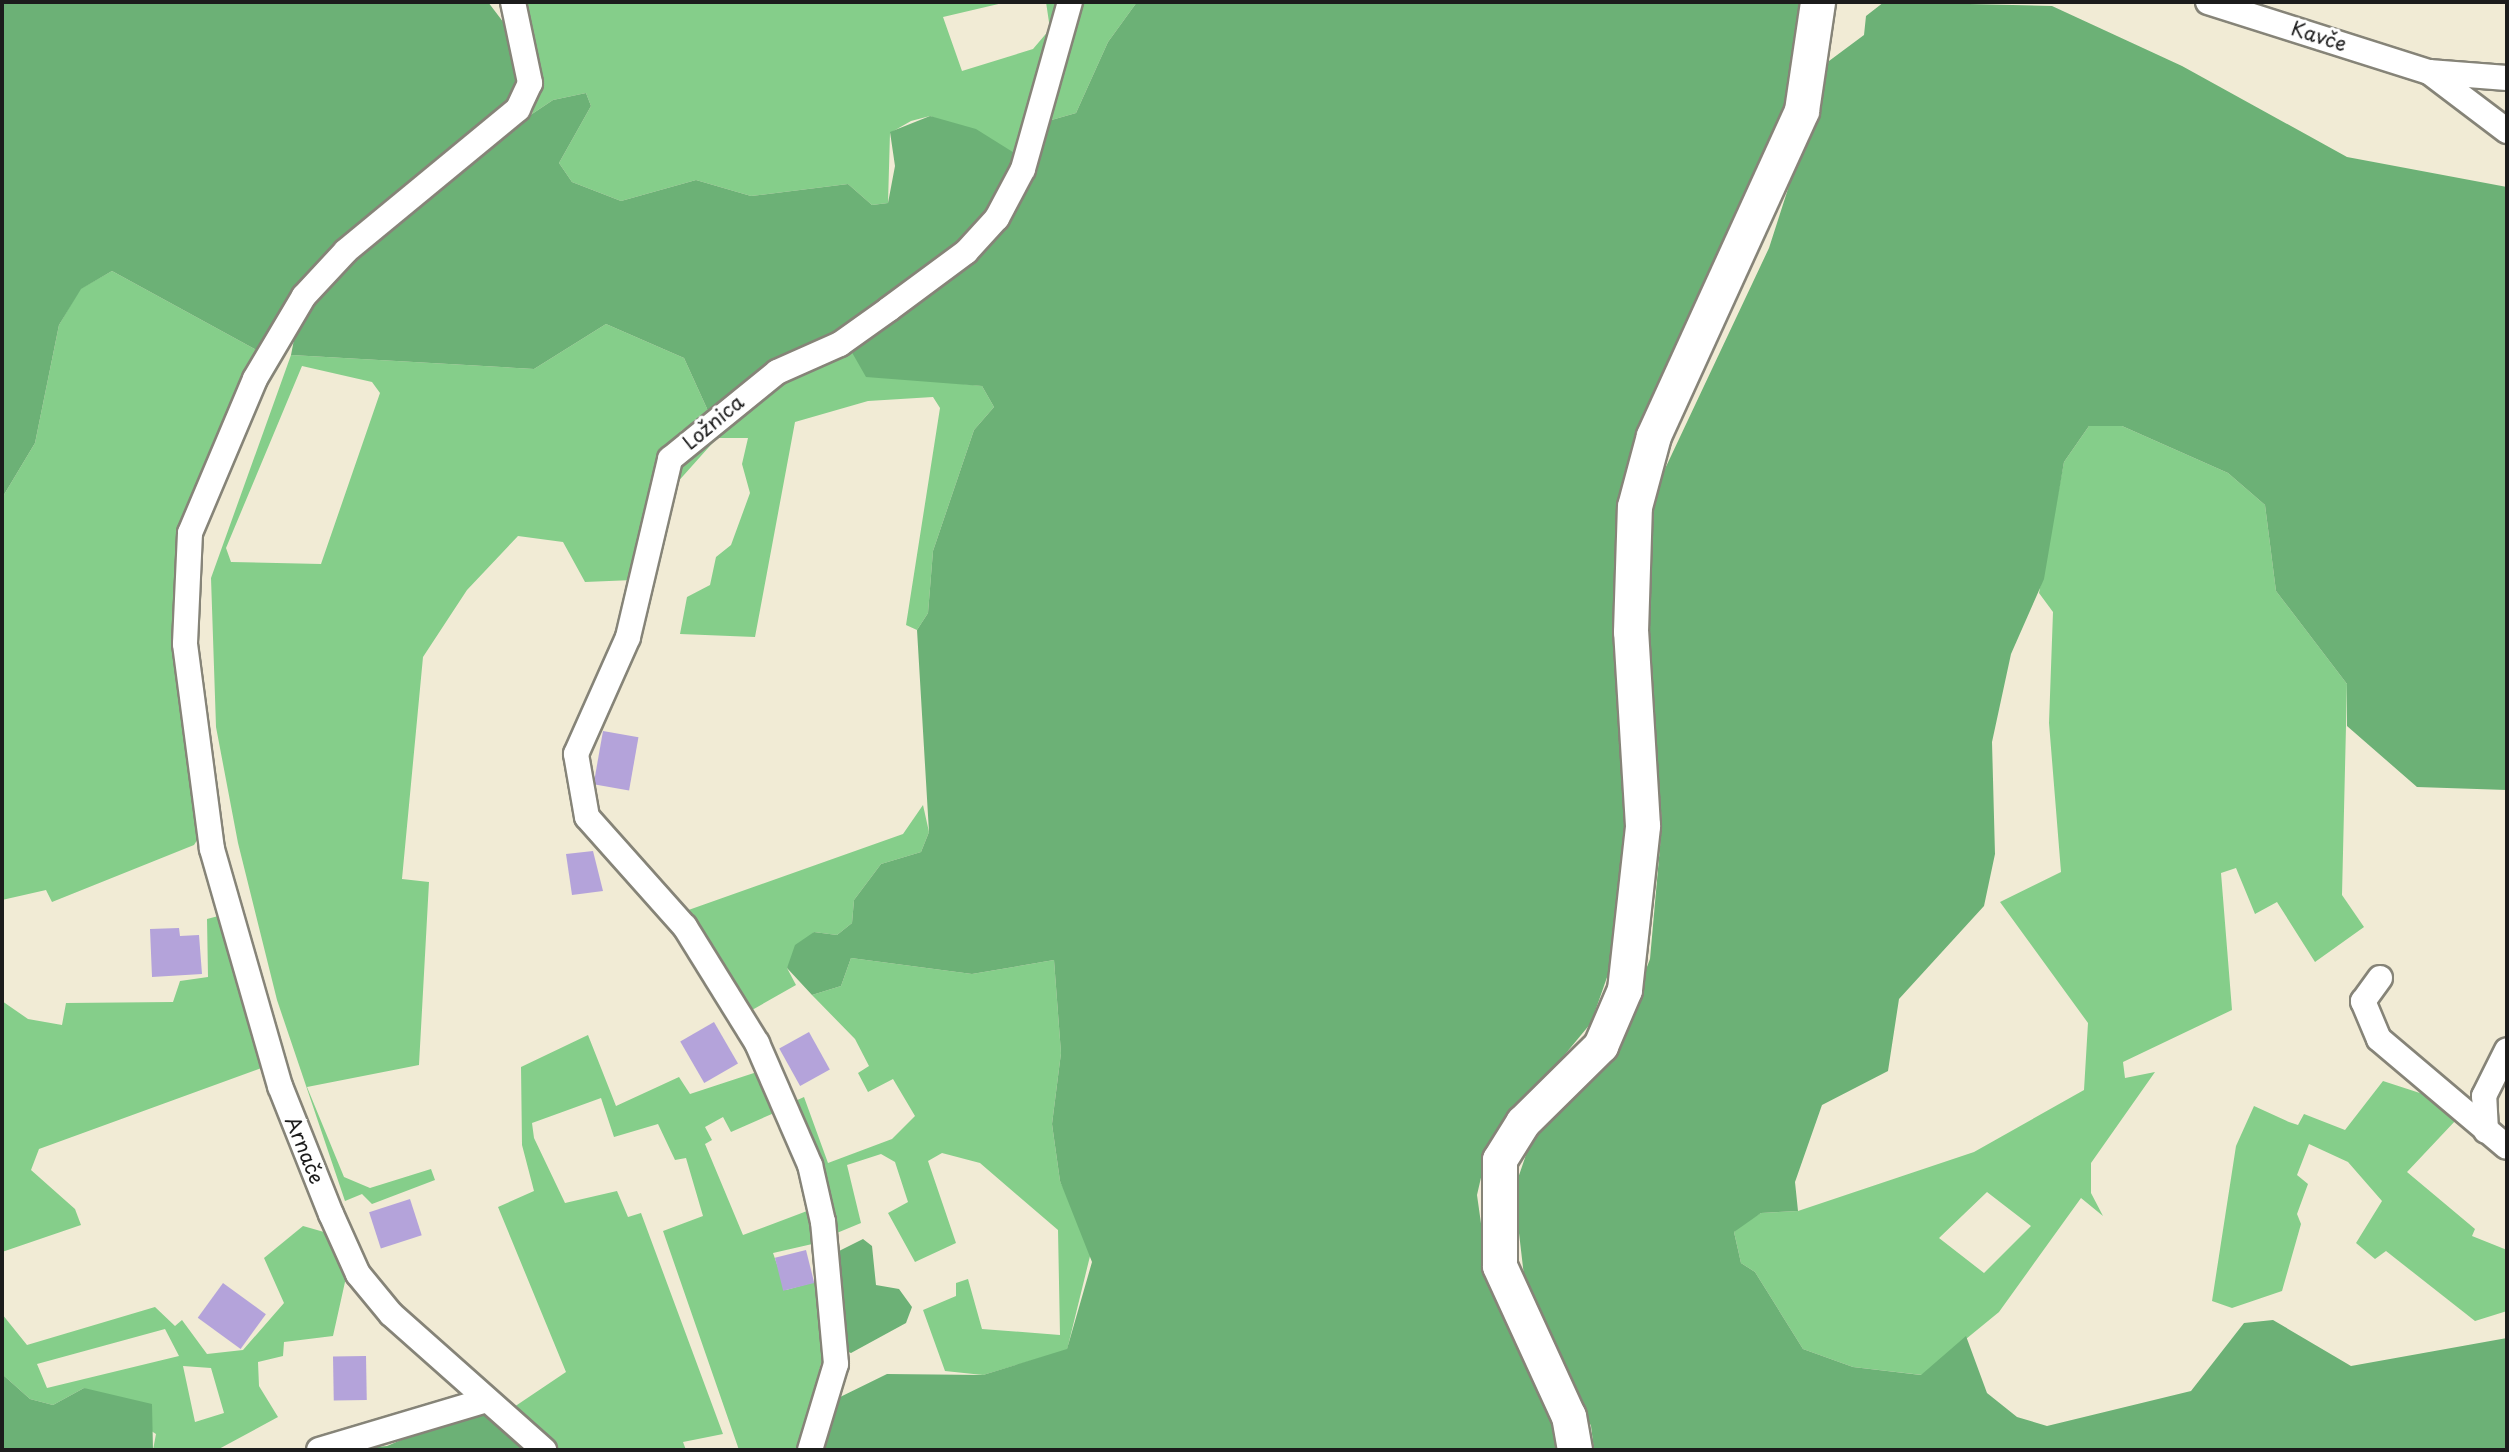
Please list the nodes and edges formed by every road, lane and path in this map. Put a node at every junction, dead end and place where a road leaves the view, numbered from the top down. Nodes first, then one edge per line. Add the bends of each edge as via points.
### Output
1 (513, 2) edge
2 (1070, 2) edge
3 (1818, 2) edge
4 (2208, 2) edge
5 (2429, 72) junction
6 (2507, 78) edge
7 (2507, 131) edge
8 (2380, 978) dead end
9 (2507, 1050) edge
10 (2486, 1131) junction
11 (2507, 1147) edge
12 (487, 1400) junction
13 (319, 1450) edge
14 (544, 1450) edge
15 (810, 1450) edge
16 (1575, 1450) edge

1 - 12 street, Arnače via 530,83 518,109 346,251 304,296 249,392 190,533 185,644 212,849 280,1086 358,1274 391,1314
2 - 15 street, Ložnica via 1023,169 997,218 966,252 889,309 840,344 777,372 670,459 628,637 576,754 587,817 685,927 757,1043 813,1180 836,1364
3 - 16 street via 1802,111 1654,436 1635,507 1631,632 1643,826 1625,990 1601,1046 1523,1123 1500,1160 1500,1266 1569,1417
4 - 5 street, Kavče
5 - 6 street, Kavče
5 - 7 street, Kavče
8 - 10 street via 2363,1001 2366,1022 2428,1087
9 - 10 street via 2484,1096
10 - 11 street
12 - 13 street
12 - 14 street, Arnače

